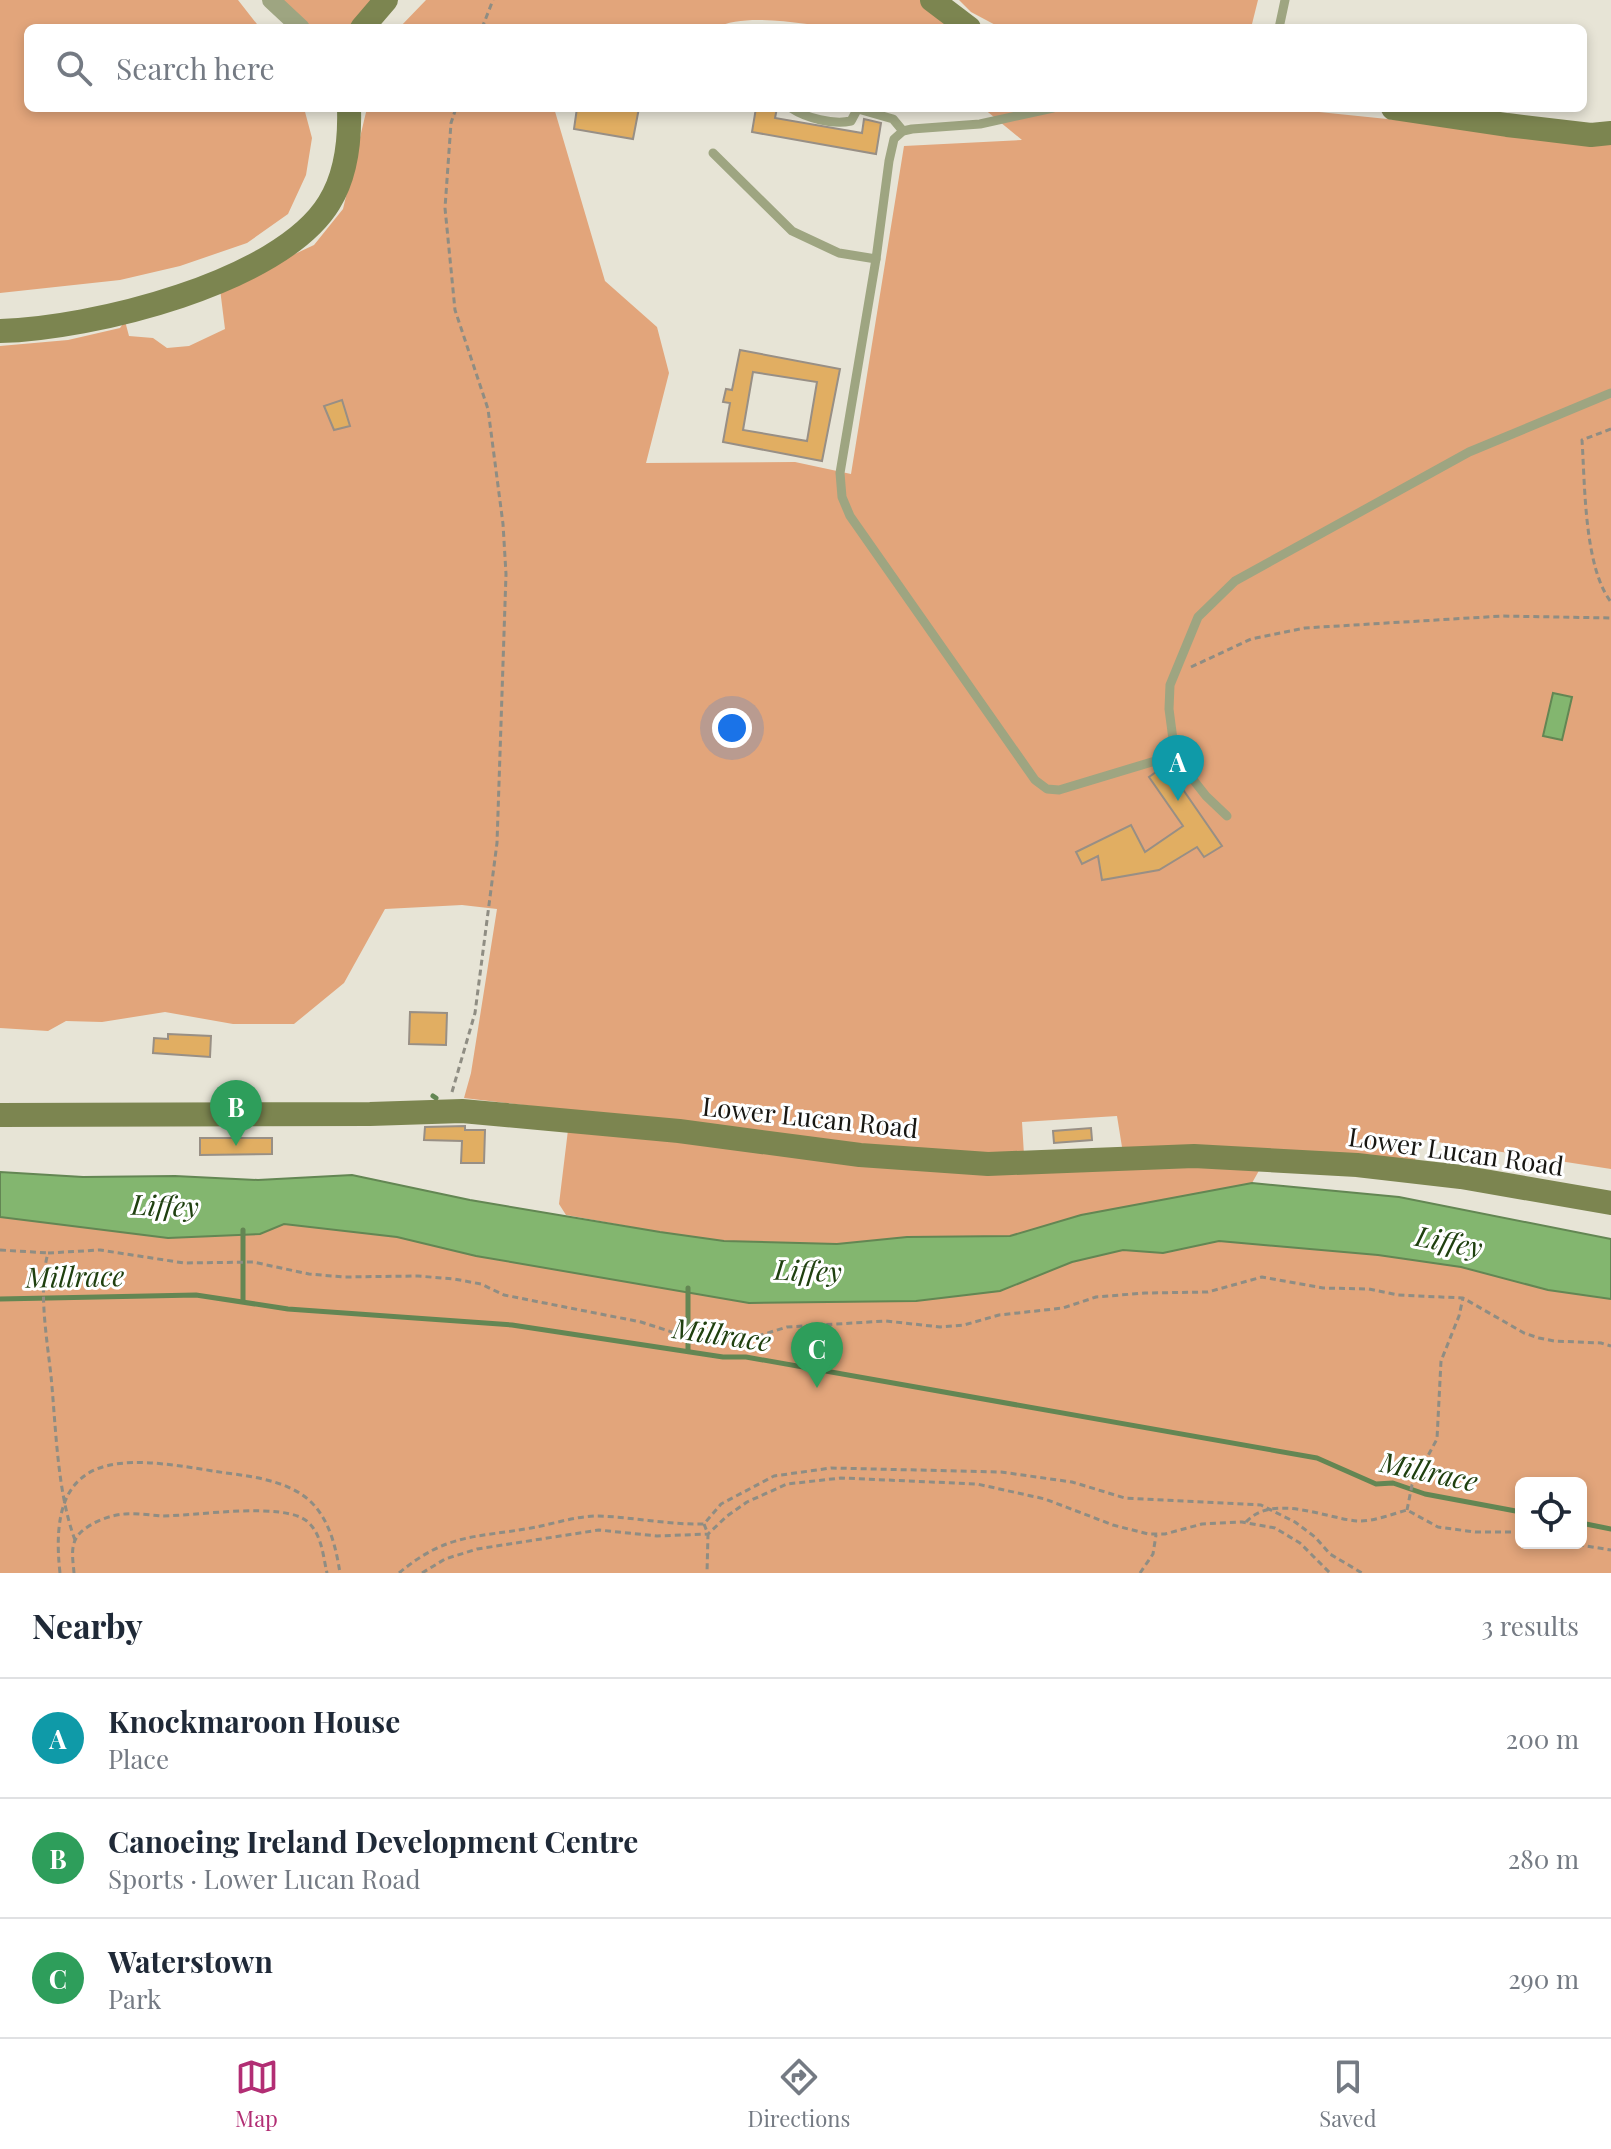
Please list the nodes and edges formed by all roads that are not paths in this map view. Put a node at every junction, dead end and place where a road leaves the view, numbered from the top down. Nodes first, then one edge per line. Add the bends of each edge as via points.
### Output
1 (271, 0) edge
2 (386, 0) edge
3 (932, 0) edge
4 (1285, 0) edge
5 (297, 24) edge
6 (365, 24) edge
7 (964, 24) edge
8 (1280, 24) edge
9 (349, 112) edge
10 (798, 112) edge
11 (856, 112) edge
12 (871, 112) edge
13 (1035, 112) edge
14 (1420, 112) edge
15 (903, 131) junction
16 (1611, 133) edge
17 (713, 153) dead end
18 (876, 259) junction
19 (0, 331) edge
20 (1611, 393) edge
21 (1175, 755) junction
22 (1227, 816) dead end
23 (0, 1115) edge
24 (1611, 1203) edge

1 - 5 street
2 - 6 street
3 - 7 street
4 - 8 lane
9 - 19 street via 345,161 329,203 304,234 270,257 144,307
10 - 11 lane via 841,123 851,121
12 - 15 lane via 893,119
13 - 15 lane via 980,124
14 - 16 street via 1591,135
15 - 18 lane via 894,139 889,161
17 - 18 lane via 792,231 839,253
18 - 21 lane via 840,473 850,516 1035,780 1047,789 1081,785
20 - 21 lane via 1469,452 1235,581 1198,617 1170,685
21 - 22 lane
23 - 24 street, Lower Lucan Road via 446,1111 988,1164 1194,1156 1357,1165

